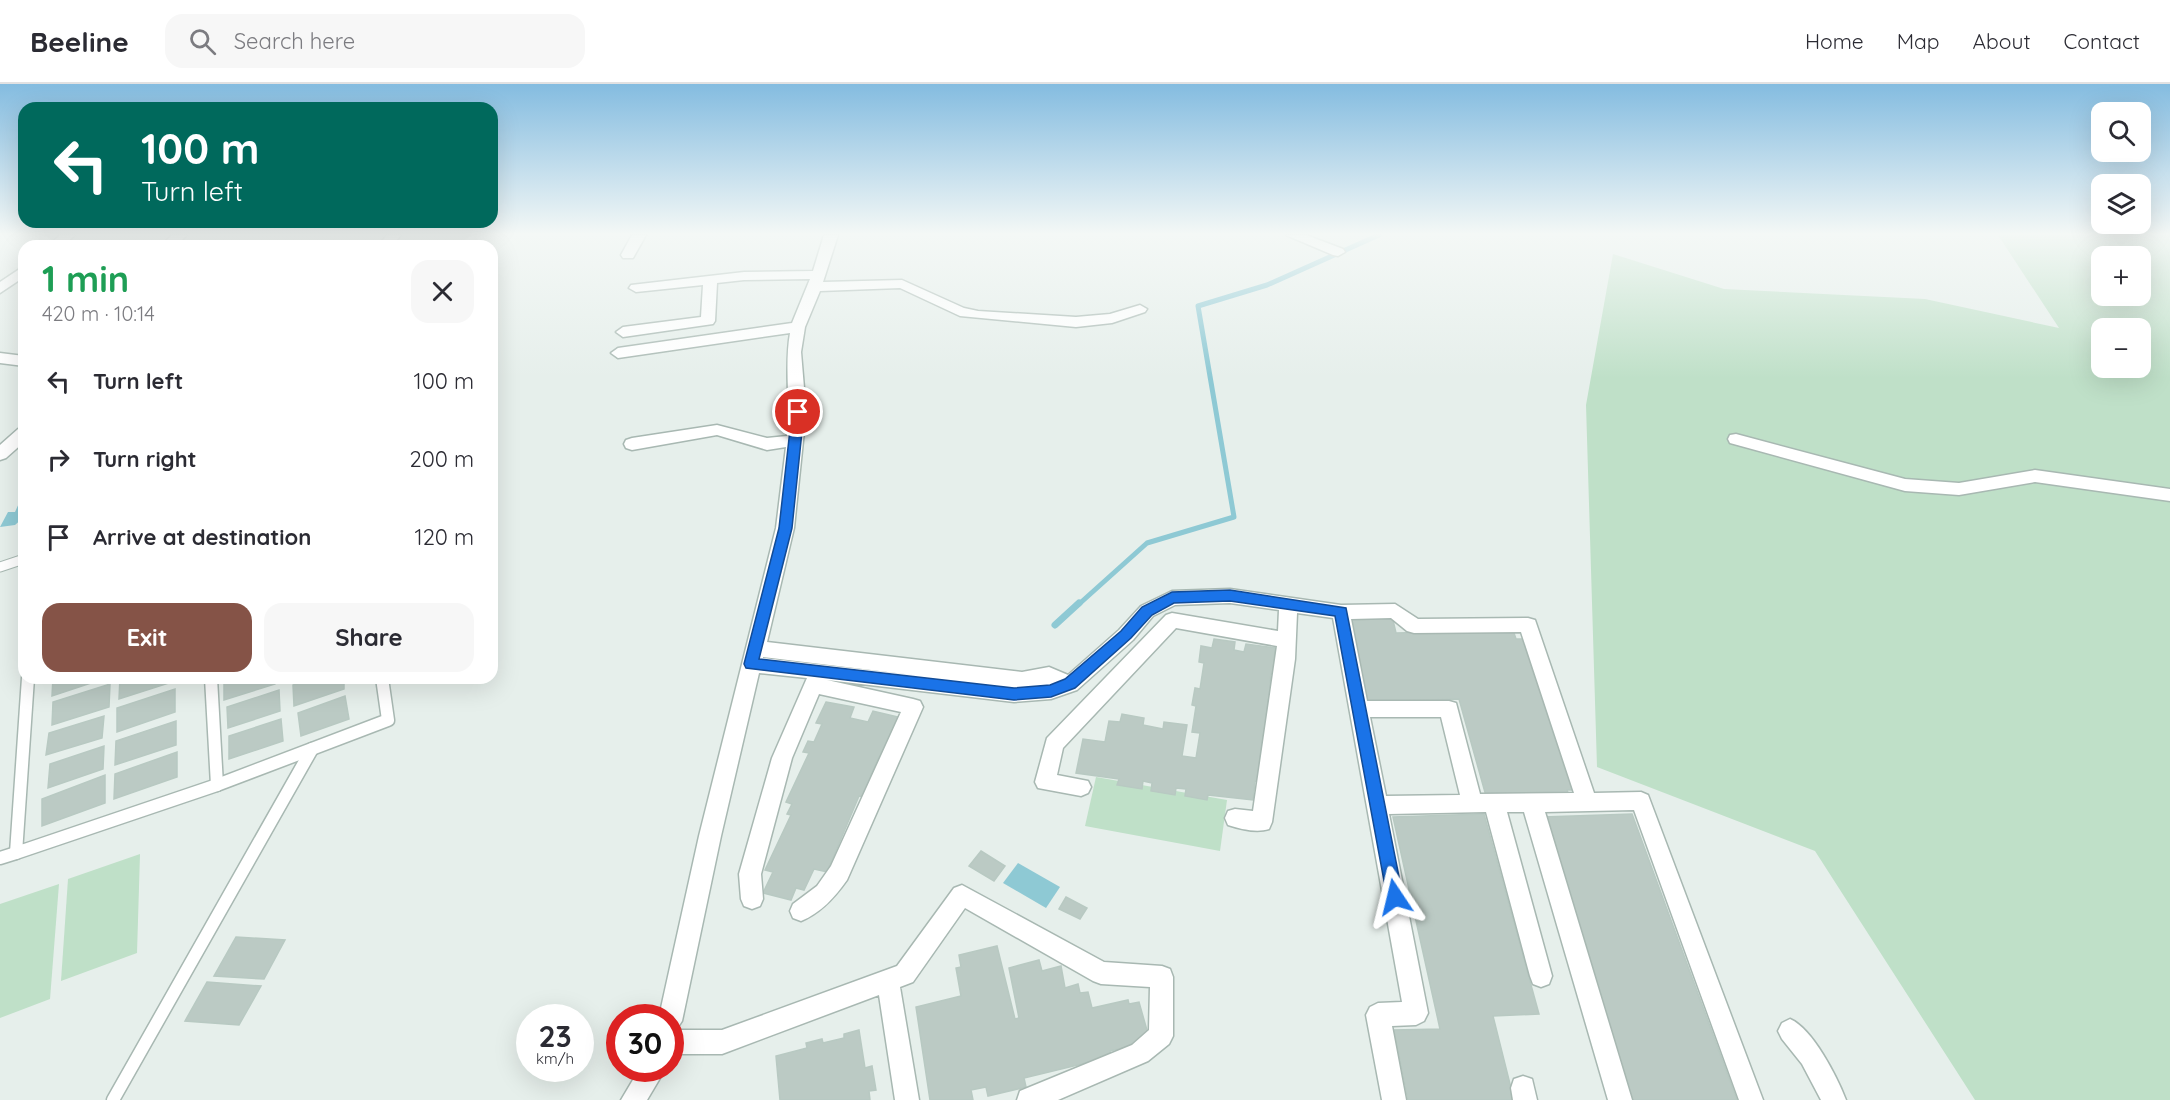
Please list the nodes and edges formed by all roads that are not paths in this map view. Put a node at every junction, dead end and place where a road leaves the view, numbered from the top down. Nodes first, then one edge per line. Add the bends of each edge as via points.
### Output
1 (682, 282) edge
2 (710, 282) edge
3 (816, 282) edge
4 (857, 282) edge
5 (636, 288) dead end
6 (1140, 309) dead end
7 (798, 327) junction
8 (623, 332) dead end
9 (618, 353) dead end
10 (0, 358) edge
11 (18, 360) edge
12 (18, 438) edge
13 (1736, 440) dead end
14 (795, 441) junction
15 (632, 444) dead end
16 (0, 454) edge
17 (2170, 495) edge
18 (18, 561) edge
19 (0, 567) edge
20 (1288, 604) junction
21 (1341, 612) junction
22 (1286, 640) junction
23 (752, 656) junction
24 (815, 679) junction
25 (28, 684) edge
26 (211, 684) edge
27 (383, 684) edge
28 (1070, 684) junction
29 (1360, 709) junction
30 (312, 749) junction
31 (218, 785) junction
32 (1081, 787) dead end
33 (1532, 802) junction
34 (1587, 802) junction
35 (1472, 803) junction
36 (1494, 803) junction
37 (1378, 805) junction
38 (1235, 818) dead end
39 (16, 853) junction
40 (0, 858) edge
41 (752, 899) dead end
42 (801, 911) dead end
43 (1541, 976) dead end
44 (888, 981) junction
45 (674, 1004) edge
46 (1790, 1031) dead end
47 (684, 1042) edge
48 (645, 1082) edge
49 (113, 1100) edge
50 (633, 1100) edge
51 (907, 1100) edge
52 (1029, 1100) edge
53 (1394, 1100) edge
54 (1620, 1100) edge
55 (1750, 1100) edge
56 (1833, 1100) edge

1 - 5 street
2 - 8 street via 708,321
3 - 7 street
4 - 6 street via 902,284 960,312 978,315 1076,322 1112,318
7 - 9 street
7 - 14 street via 794,352 798,412
10 - 11 street
12 - 16 street
13 - 17 street via 1905,485 1959,489 2035,476
14 - 15 street via 767,444 717,430
14 - 23 street via 785,528
18 - 19 lane
20 - 21 street
20 - 22 street
20 - 28 street via 1230,596 1172,598 1147,611
21 - 29 street
21 - 34 street via 1395,611 1414,626 1528,625
22 - 32 street via 1172,620 1054,744 1045,782
22 - 38 street via 1262,822
23 - 24 street
23 - 28 street via 1022,680 1049,675
23 - 45 street
24 - 28 street via 1014,694 1051,691
24 - 41 street via 782,758 750,874
24 - 42 street via 913,707 839,873 825,893
25 - 39 lane
26 - 31 lane
27 - 30 lane via 388,720
29 - 35 street via 1449,709
29 - 37 street
30 - 31 lane
30 - 49 lane
31 - 39 lane
33 - 34 street
33 - 36 street
33 - 54 street
34 - 55 street via 1641,801
35 - 36 street
35 - 37 street
36 - 43 street
37 - 53 street via 1416,1013 1378,1015
39 - 40 lane
44 - 47 street via 722,1042
44 - 51 street
44 - 52 street via 905,974 962,895 1101,973 1162,977 1161,1036 1140,1053
46 - 56 street via 1810,1056
48 - 50 street

